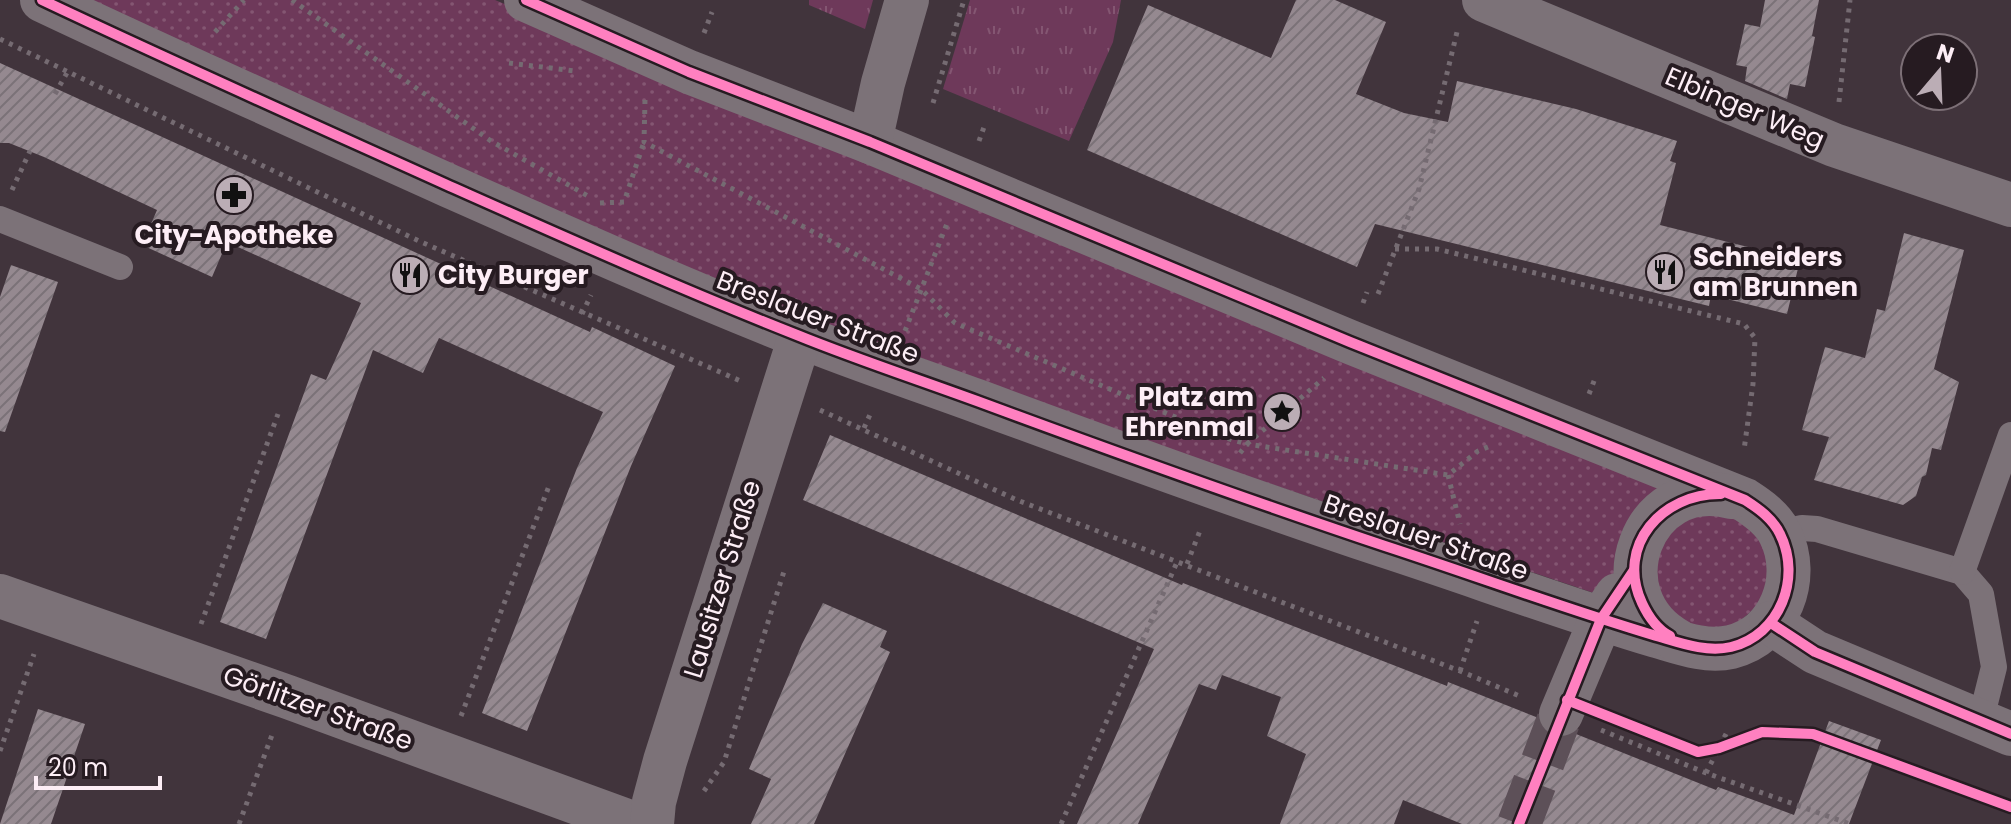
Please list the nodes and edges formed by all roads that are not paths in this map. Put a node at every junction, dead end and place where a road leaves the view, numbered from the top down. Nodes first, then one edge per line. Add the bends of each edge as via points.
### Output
1 (42, 0) edge
2 (526, 0) edge
3 (907, 0) edge
4 (1484, 0) edge
5 (870, 142) junction
6 (2011, 205) edge
7 (0, 219) edge
8 (120, 267) dead end
9 (800, 337) junction
10 (2011, 435) edge
11 (1745, 500) junction
12 (1780, 533) junction
13 (1634, 570) junction
14 (1962, 572) junction
15 (0, 596) edge
16 (1601, 619) junction
17 (1771, 623) junction
18 (1685, 644) junction
19 (1561, 714) tunnel mouth
20 (1996, 728) edge
21 (647, 817) edge

1 - 9 street, Breslauer Straße via 609,257
2 - 5 street via 689,72
3 - 5 street
4 - 6 street, Elbinger Weg via 1834,145
5 - 11 street
7 - 8 lane
9 - 16 street, Breslauer Straße via 1213,488
9 - 21 street, Lausitzer Straße
10 - 14 lane
11 - 12 street
11 - 13 street via 1694,495 1670,506 1651,523
12 - 14 lane via 1817,529
12 - 17 street via 1790,579
13 - 16 street
13 - 18 street via 1647,615
14 - 20 lane via 1981,594 1992,650
15 - 21 street, Görlitzer Straße via 446,754
16 - 18 street, Breslauer Straße
16 - 19 street
17 - 18 street, Breslauer Straße via 1732,646 1708,649
17 - 20 street via 1815,652

